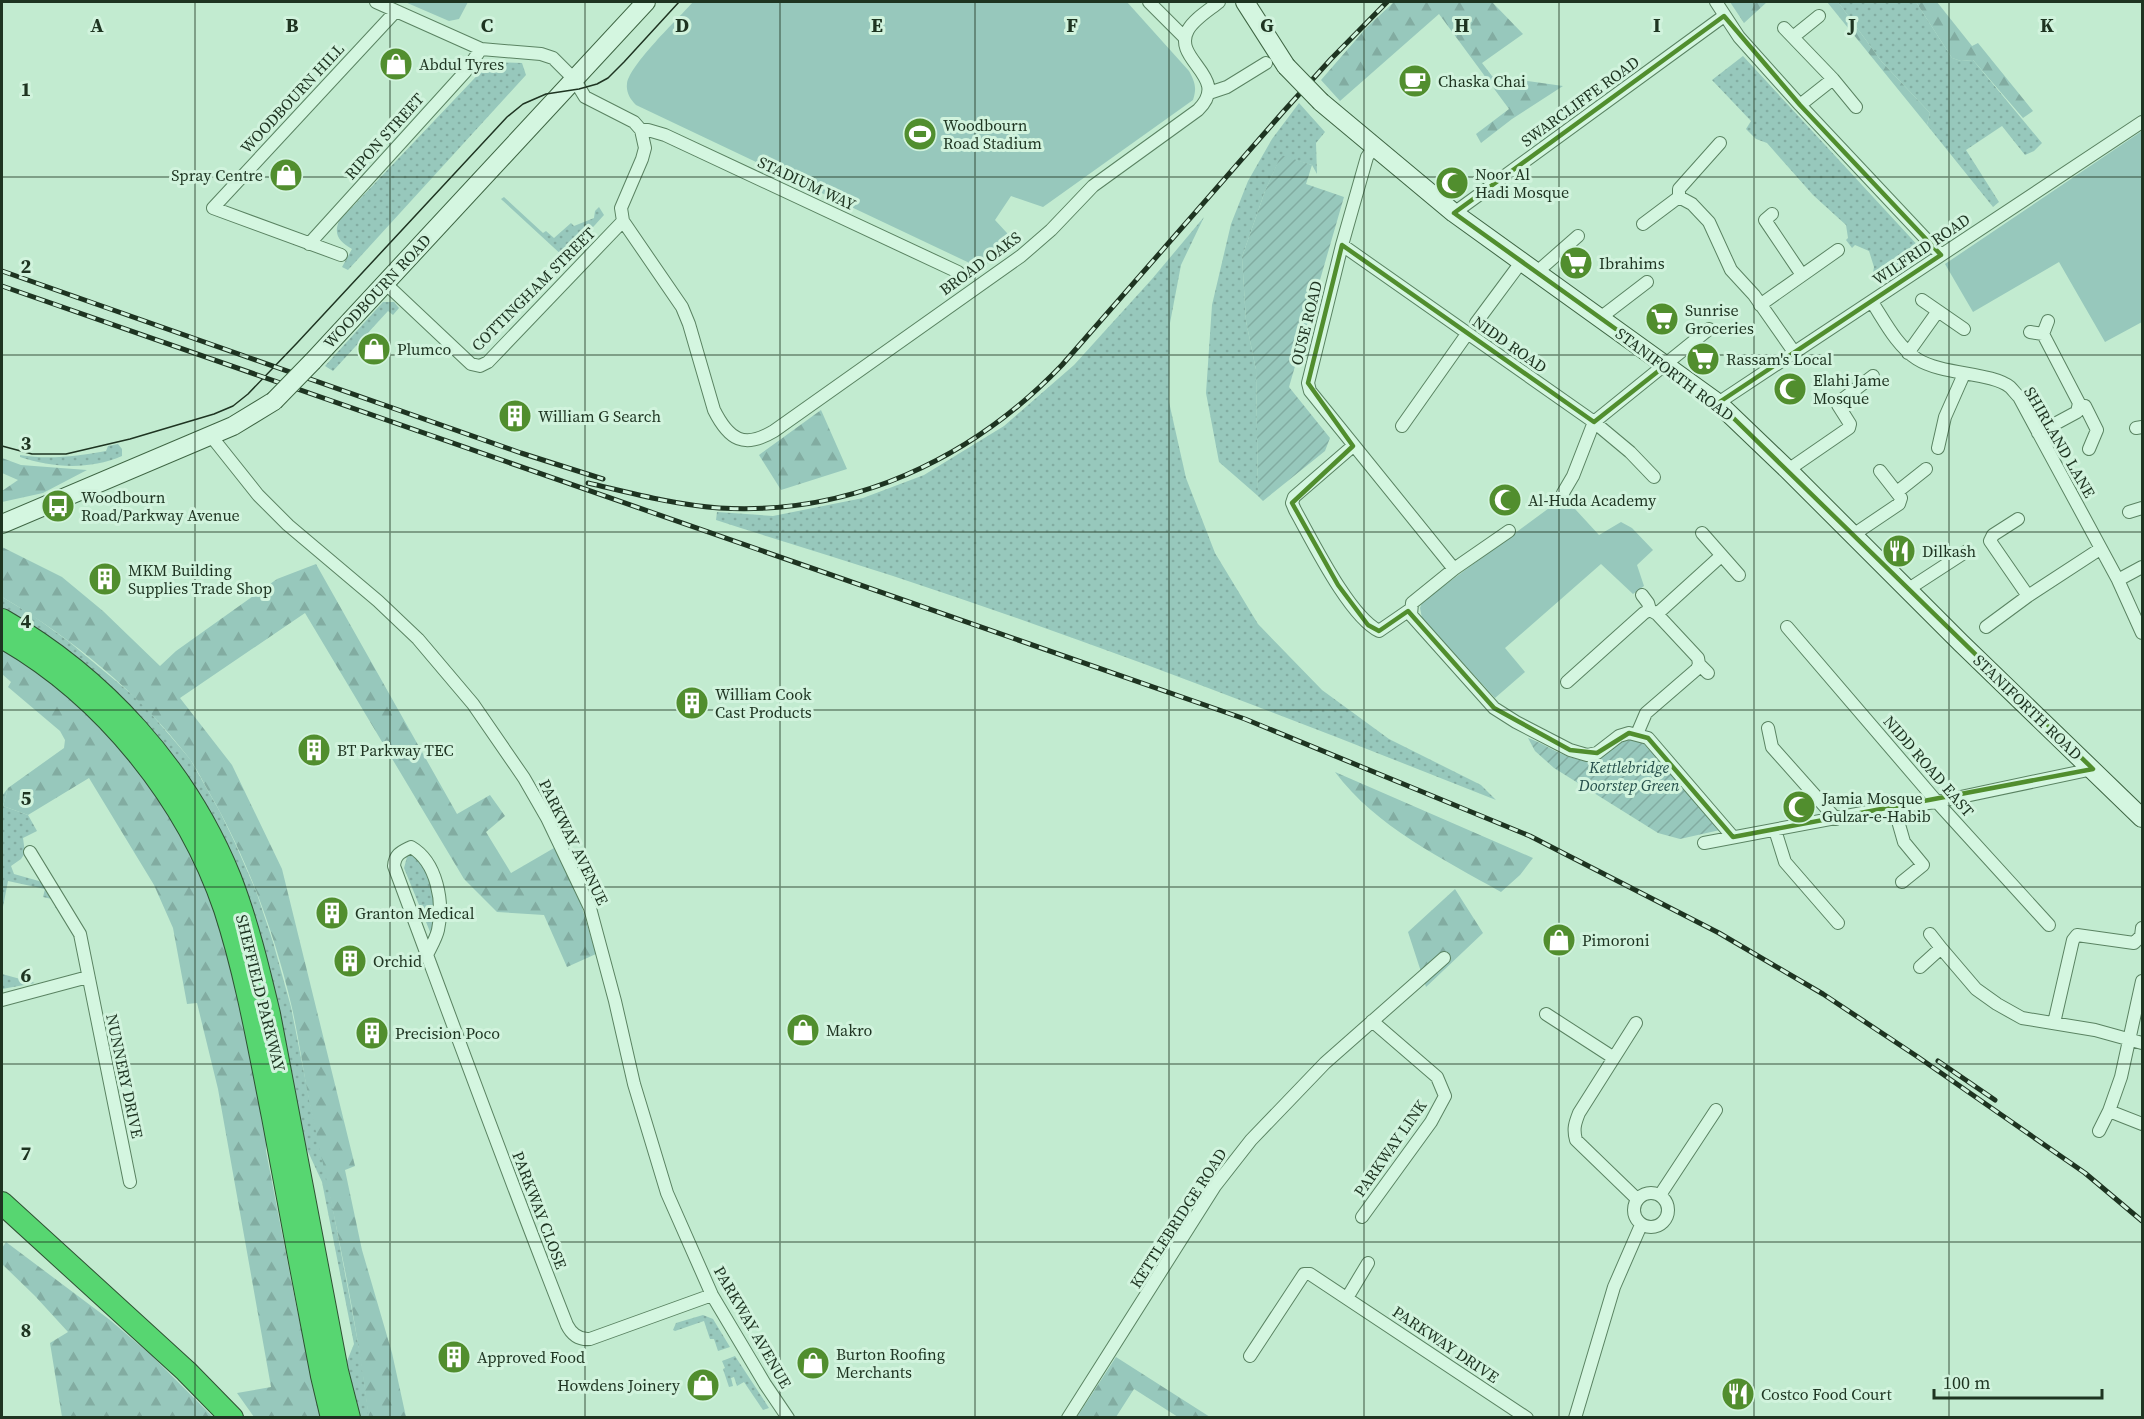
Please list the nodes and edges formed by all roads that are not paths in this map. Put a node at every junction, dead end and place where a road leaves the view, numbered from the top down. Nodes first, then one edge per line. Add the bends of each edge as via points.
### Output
1 (376, 2) edge
2 (646, 2) edge
3 (1149, 2) edge
4 (1220, 2) edge
5 (1245, 2) edge
6 (1716, 2) edge
7 (396, 11) junction
8 (1724, 16) junction
9 (1819, 16) dead end
10 (1185, 38) junction
11 (481, 49) junction
12 (1266, 63) dead end
13 (574, 79) junction
14 (1833, 79) junction
15 (1209, 93) junction
16 (1800, 105) junction
17 (1856, 107) dead end
18 (2142, 122) edge
19 (641, 130) junction
20 (1720, 143) dead end
21 (1374, 147) junction
22 (1679, 197) junction
23 (1454, 213) junction
24 (1772, 214) dead end
25 (1647, 216) dead end
26 (623, 221) junction
27 (1578, 236) dead end
28 (309, 244) junction
29 (1342, 245) junction
30 (1838, 250) dead end
31 (341, 255) dead end
32 (1941, 255) junction
33 (1521, 261) junction
34 (958, 272) dead end
35 (1537, 272) junction
36 (1802, 275) junction
37 (1647, 282) dead end
38 (385, 283) junction
39 (1922, 300) dead end
40 (1872, 302) junction
41 (1760, 305) junction
42 (1938, 311) junction
43 (1600, 318) junction
44 (2048, 321) dead end
45 (1476, 323) dead end
46 (1709, 329) dead end
47 (1964, 329) dead end
48 (2030, 332) dead end
49 (1467, 334) junction
50 (2043, 334) junction
51 (1794, 352) junction
52 (1908, 353) junction
53 (1666, 365) junction
54 (1964, 374) junction
55 (1874, 376) dead end
56 (1718, 403) junction
57 (2086, 406) junction
58 (1594, 422) junction
59 (1402, 426) dead end
60 (2038, 433) junction
61 (211, 436) junction
62 (1353, 446) junction
63 (1938, 448) dead end
64 (2089, 449) dead end
65 (1788, 470) junction
66 (1926, 470) dead end
67 (1880, 471) dead end
68 (1654, 477) dead end
69 (1897, 492) junction
70 (1563, 493) dead end
71 (52, 502) junction
72 (2142, 508) edge
73 (2129, 512) dead end
74 (2, 514) edge
75 (2018, 519) dead end
76 (2, 525) edge
77 (1509, 531) dead end
78 (1702, 533) dead end
79 (1853, 535) junction
80 (2100, 549) junction
81 (1967, 551) dead end
82 (1721, 556) junction
83 (2142, 567) edge
84 (1454, 569) junction
85 (1739, 575) dead end
86 (2118, 580) junction
87 (1907, 590) junction
88 (1642, 595) dead end
89 (2028, 596) junction
90 (1411, 609) junction
91 (1654, 612) junction
92 (2, 620) edge
93 (1787, 627) dead end
94 (1986, 627) dead end
95 (2142, 633) edge
96 (2, 638) edge
97 (1567, 682) dead end
98 (1768, 728) dead end
99 (1637, 734) junction
100 (2093, 769) junction
101 (1937, 802) junction
102 (1894, 807) junction
103 (2142, 818) edge
104 (1836, 819) junction
105 (1775, 830) junction
106 (1733, 837) junction
107 (1704, 843) dead end
108 (30, 852) dead end
109 (1902, 882) dead end
110 (1838, 923) dead end
111 (2049, 925) dead end
112 (2142, 928) edge
113 (1930, 934) dead end
114 (1941, 948) junction
115 (426, 957) junction
116 (1444, 958) dead end
117 (1920, 967) dead end
118 (87, 977) junction
119 (2142, 981) edge
120 (2, 1000) edge
121 (1546, 1014) dead end
122 (1372, 1020) junction
123 (1636, 1023) dead end
124 (2054, 1023) junction
125 (2130, 1040) junction
126 (2142, 1043) edge
127 (1614, 1058) junction
128 (1716, 1110) dead end
129 (2109, 1111) junction
130 (2142, 1124) edge
131 (2099, 1131) dead end
132 (130, 1182) dead end
133 (1660, 1195) junction
134 (1637, 1199) junction
135 (2, 1203) edge
136 (1362, 1217) dead end
137 (1641, 1225) junction
138 (1368, 1263) dead end
139 (712, 1295) junction
140 (1347, 1298) junction
141 (1250, 1356) dead end
142 (232, 1418) edge
143 (332, 1418) edge
144 (349, 1418) edge
145 (788, 1418) edge
146 (1068, 1418) edge
147 (1527, 1418) edge
148 (1575, 1418) edge

1 - 7 street
2 - 13 main road, WOODBOURN ROAD
3 - 10 street
4 - 10 street via 1192,24
5 - 21 main road, STANIFORTH ROAD, bridge via 1286,66
6 - 8 street
7 - 11 street
7 - 28 street, WOODBOURN HILL via 213,208
8 - 16 street
8 - 23 street, SWARCLIFFE ROAD
9 - 14 street via 1789,32
10 - 15 street via 1186,50 1203,74
11 - 13 street via 548,55
11 - 28 street, RIPON STREET via 465,72
12 - 15 street, BROAD OAKS via 1227,87
13 - 19 street via 585,97 626,116
13 - 38 main road, WOODBOURN ROAD
14 - 16 street
14 - 17 street
15 - 26 street, BROAD OAKS via 1198,110 1093,186 1021,256 774,431 754,441 734,438 720,422 682,307
16 - 32 street
18 - 32 street, WILFRID ROAD
19 - 26 street via 645,148 621,208
19 - 34 street, STADIUM WAY via 665,135
20 - 22 street via 1679,189
21 - 23 main road, STANIFORTH ROAD
21 - 29 street, OUSE ROAD
22 - 25 street
22 - 41 street via 1709,222 1731,270
23 - 33 main road, STANIFORTH ROAD
24 - 36 street via 1765,220
26 - 38 street, COTTINGHAM STREET via 480,366 471,364
27 - 35 street
28 - 31 street
29 - 49 street, NIDD ROAD
29 - 62 street, OUSE ROAD via 1308,383 1310,391
30 - 36 street
32 - 40 street, WILFRID ROAD
33 - 35 main road, STANIFORTH ROAD
33 - 45 street
35 - 43 main road, STANIFORTH ROAD
36 - 41 street
37 - 43 street
38 - 61 main road, WOODBOURN ROAD, bridge via 274,401
39 - 42 street
40 - 51 street, WILFRID ROAD
40 - 52 street, SHIRLAND LANE
41 - 51 street
42 - 47 street
42 - 52 street
43 - 53 main road, STANIFORTH ROAD
44 - 50 street
46 - 53 street
48 - 50 street
49 - 58 street, NIDD ROAD
49 - 59 street
50 - 57 street via 2079,404
51 - 56 street, WILFRID ROAD
52 - 54 street, SHIRLAND LANE via 1920,361
53 - 56 main road, STANIFORTH ROAD
53 - 58 street
54 - 60 street, SHIRLAND LANE via 2009,386
54 - 63 street via 1945,417
55 - 65 street via 1839,402 1849,428
56 - 65 main road, STANIFORTH ROAD
57 - 60 street
57 - 64 street via 2097,430
58 - 68 street, NIDD ROAD
58 - 70 street
60 - 80 street, SHIRLAND LANE
61 - 71 main road, WOODBOURN ROAD
61 - 139 street, PARKWAY AVENUE via 258,495 288,525 418,639 473,704 530,788 590,908 634,1084 667,1193
62 - 84 street, OUSE ROAD
62 - 90 street via 1294,497 1292,503 1338,585 1368,625 1379,631
65 - 79 main road, STANIFORTH ROAD
66 - 69 street
67 - 69 street
69 - 79 street via 1899,504
71 - 74 main road, WOODBOURN ROAD
71 - 76 main road, WOODBOURN ROAD
72 - 73 street
75 - 89 street via 1990,541
77 - 84 street
78 - 82 street
79 - 87 main road, STANIFORTH ROAD
80 - 86 street, SHIRLAND LANE
80 - 89 street
81 - 87 street
82 - 85 street
82 - 91 street
83 - 86 street
84 - 90 street via 1412,603
86 - 95 street, SHIRLAND LANE
87 - 100 main road, STANIFORTH ROAD
88 - 91 street
89 - 94 street
90 - 99 street via 1411,615 1494,708 1516,722 1587,755 1597,753 1619,736
91 - 97 street
91 - 99 street via 1698,658 1703,669 1697,669 1646,713
92 - 144 highway, SHEFFIELD PARKWAY via 54,654 130,722 186,793 229,876 256,957 269,1014
93 - 101 street, NIDD ROAD EAST
96 - 143 highway, SHEFFIELD PARKWAY via 72,688 131,746 169,797 209,869 249,999
98 - 104 street via 1772,747
99 - 106 street via 1648,738
100 - 101 street
100 - 103 main road, STANIFORTH ROAD
101 - 102 street
101 - 111 street, NIDD ROAD EAST
102 - 104 street
102 - 109 street via 1905,842 1923,865
104 - 105 street
105 - 106 street
105 - 110 street via 1785,861
106 - 107 street
108 - 118 street, NUNNERY DRIVE via 80,934
112 - 124 street via 2134,943 2077,935
113 - 114 street
114 - 117 street
114 - 124 street via 1976,988 1997,1004 2022,1018
115 - 115 street, PARKWAY CLOSE via 394,866 400,852 411,848 428,863 440,895 438,931
115 - 139 street, PARKWAY CLOSE via 573,1334 590,1339
116 - 122 street, KETTLEBRIDGE ROAD
118 - 120 street
118 - 132 street, NUNNERY DRIVE
119 - 125 street
121 - 127 street
122 - 136 street, PARKWAY LINK via 1437,1077 1445,1096 1431,1122
122 - 146 street, KETTLEBRIDGE ROAD via 1292,1096 1215,1186
123 - 127 street
124 - 125 street
125 - 126 street
125 - 129 street
127 - 134 street via 1579,1113 1574,1132 1576,1140
128 - 133 street
129 - 130 street
129 - 131 street
133 - 134 street via 1645,1194
133 - 137 street via 1668,1208 1664,1222 1655,1227
134 - 137 street via 1634,1215
135 - 142 highway
137 - 148 street via 1614,1287
138 - 140 street
139 - 145 street, PARKWAY AVENUE
140 - 141 street, PARKWAY DRIVE via 1304,1274
140 - 147 street, PARKWAY DRIVE

